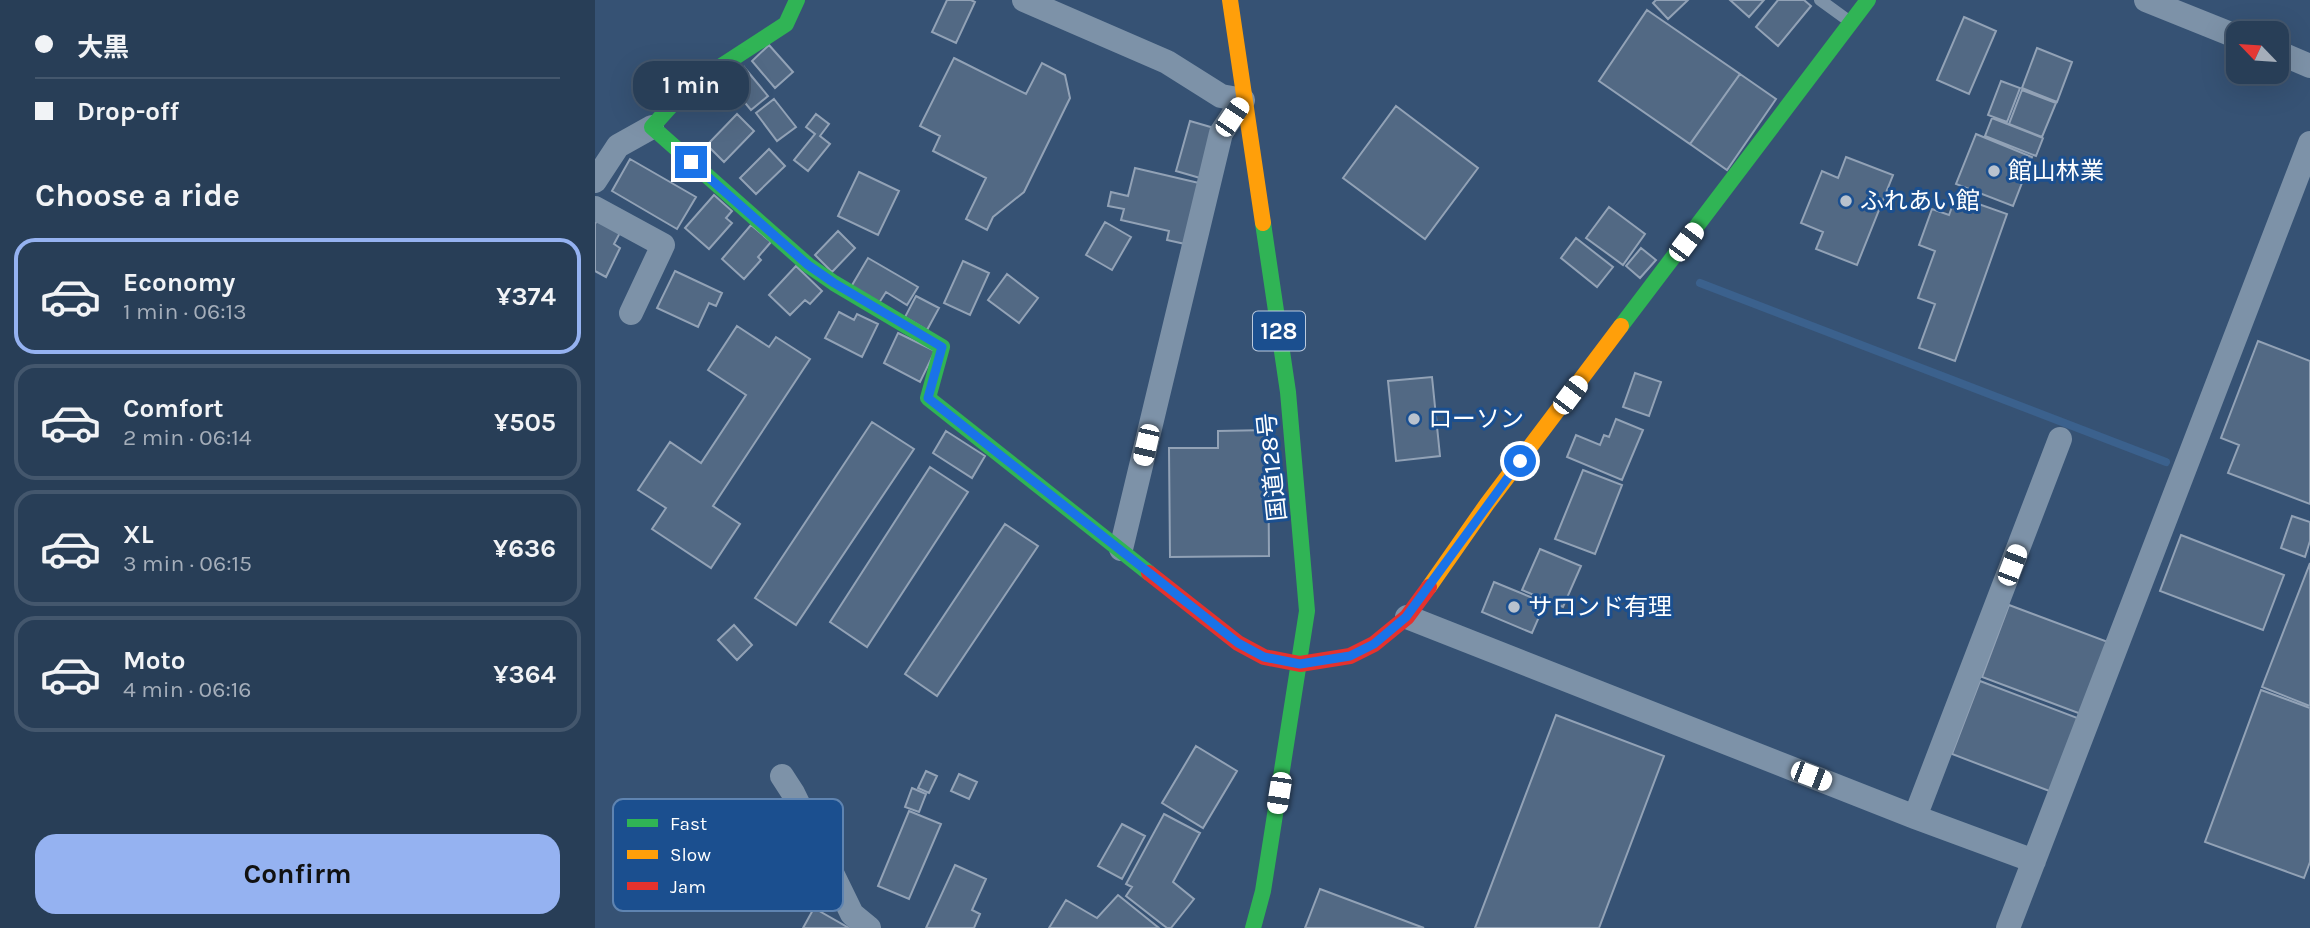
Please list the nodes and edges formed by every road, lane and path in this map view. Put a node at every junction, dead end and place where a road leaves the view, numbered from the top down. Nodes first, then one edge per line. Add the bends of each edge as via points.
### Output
1 (797, 0) edge
2 (1024, 0) edge
3 (1230, 0) edge
4 (1820, 0) edge
5 (1868, 0) edge
6 (2147, 0) edge
7 (1852, 24) junction
8 (2226, 32) edge
9 (2289, 57) edge
10 (2310, 65) edge
11 (1243, 100) junction
12 (652, 127) junction
13 (2310, 143) edge
14 (595, 181) edge
15 (595, 208) edge
16 (631, 313) dead end
17 (2060, 439) dead end
18 (1121, 549) junction
19 (1406, 617) junction
20 (1300, 664) junction
21 (782, 776) dead end
22 (796, 799) edge
23 (1915, 817) junction
24 (2034, 861) junction
25 (843, 896) edge
26 (869, 928) edge
27 (1253, 928) edge
28 (2008, 928) edge

1 - 12 main road via 786,24 686,89
2 - 11 street via 1167,62 1221,96
3 - 11 main road, 国道128号 / 128
4 - 7 lane
5 - 7 main road
6 - 8 street
7 - 19 main road
9 - 10 street
11 - 18 street via 1221,133
11 - 20 main road, 国道128号 / 128 via 1288,392 1307,611
12 - 14 street via 618,146
12 - 18 main road via 808,265 942,347 928,398
13 - 24 street
15 - 16 street via 663,245
17 - 23 street
18 - 20 main road via 1238,643 1264,657
19 - 20 main road via 1374,644 1350,656
19 - 23 street
20 - 27 main road, 国道128号 / 128
21 - 22 street
23 - 24 street
24 - 28 street
25 - 26 street via 852,914

